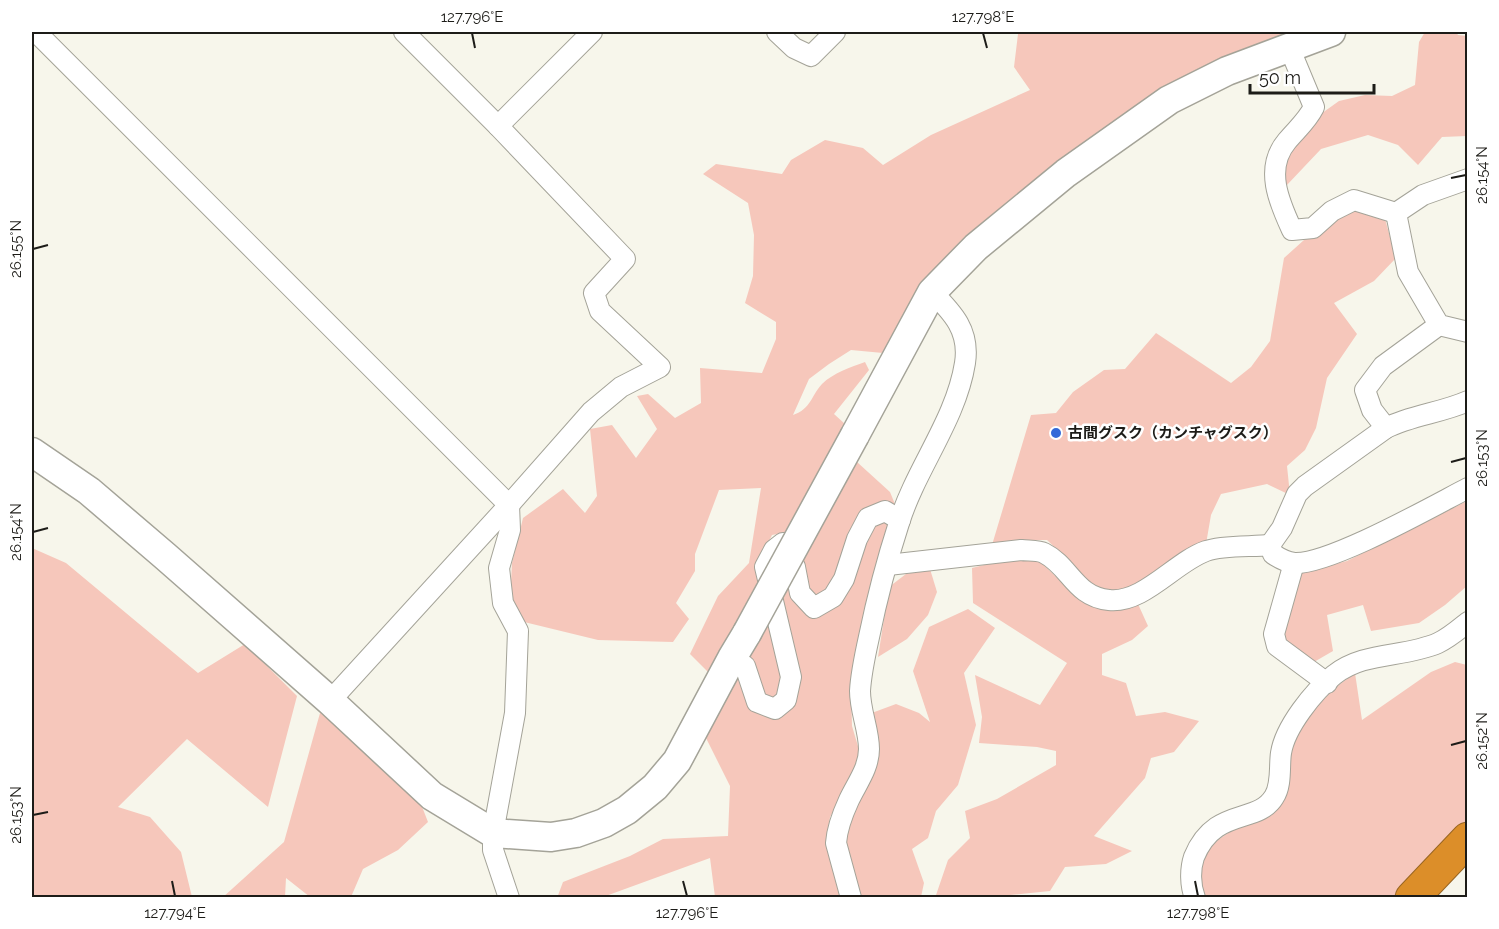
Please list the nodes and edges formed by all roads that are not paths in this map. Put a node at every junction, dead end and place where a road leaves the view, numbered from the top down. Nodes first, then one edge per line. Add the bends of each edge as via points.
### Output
1 (36, 32) edge
2 (404, 32) edge
3 (592, 32) edge
4 (777, 32) edge
5 (835, 32) edge
6 (1331, 32) edge
7 (1289, 47) junction
8 (498, 126) junction
9 (1467, 179) edge
10 (1396, 213) junction
11 (932, 292) junction
12 (1439, 325) junction
13 (1467, 332) edge
14 (1467, 401) edge
15 (1386, 428) junction
16 (32, 452) edge
17 (1467, 488) edge
18 (509, 505) junction
19 (900, 520) junction
20 (1270, 545) junction
21 (1294, 563) junction
22 (888, 565) junction
23 (1467, 622) edge
24 (732, 658) junction
25 (1327, 682) junction
26 (330, 701) junction
27 (492, 833) junction
28 (1467, 839) edge
29 (509, 897) edge
30 (851, 897) edge
31 (1195, 897) edge
32 (1414, 897) edge

1 - 18 street
2 - 8 street
3 - 8 street
4 - 5 street via 794,48 811,56
6 - 7 street
7 - 10 street via 1314,107 1285,142 1274,167 1280,205 1292,230 1313,228 1354,200
7 - 11 street via 1227,71 1169,100 1066,173 976,247
8 - 18 street via 626,259 594,293 600,311 660,367 621,387 591,412
9 - 10 street via 1423,195
10 - 12 street via 1408,272
11 - 19 street via 954,314 961,328 966,345 965,363 955,399
11 - 24 street, bridge
12 - 13 street
12 - 15 street via 1383,366 1365,390 1372,410
14 - 15 street
15 - 20 street via 1297,494
16 - 26 street via 89,491
17 - 21 street via 1351,546 1316,560
18 - 26 street
18 - 27 street via 510,530 499,568 503,603 518,631 515,713
19 - 22 street
19 - 24 street via 885,512 868,518 844,579 833,597 814,608 800,593 795,567 783,543 774,550 765,567 791,678 786,700 775,709 757,702 745,666
20 - 21 street via 1273,554
20 - 22 street via 1209,550 1193,556 1133,596 1112,601 1084,592 1043,553 1021,550
21 - 25 street via 1266,634
22 - 30 street via 862,669 861,702 869,749 866,769 837,834
23 - 25 street via 1438,643 1353,663
24 - 27 street via 677,761 655,788 627,810 576,833 551,837
25 - 31 street via 1286,735 1275,796 1267,806 1210,831 1199,847 1192,863
26 - 27 street via 432,796
27 - 29 street via 493,850
28 - 32 highway

